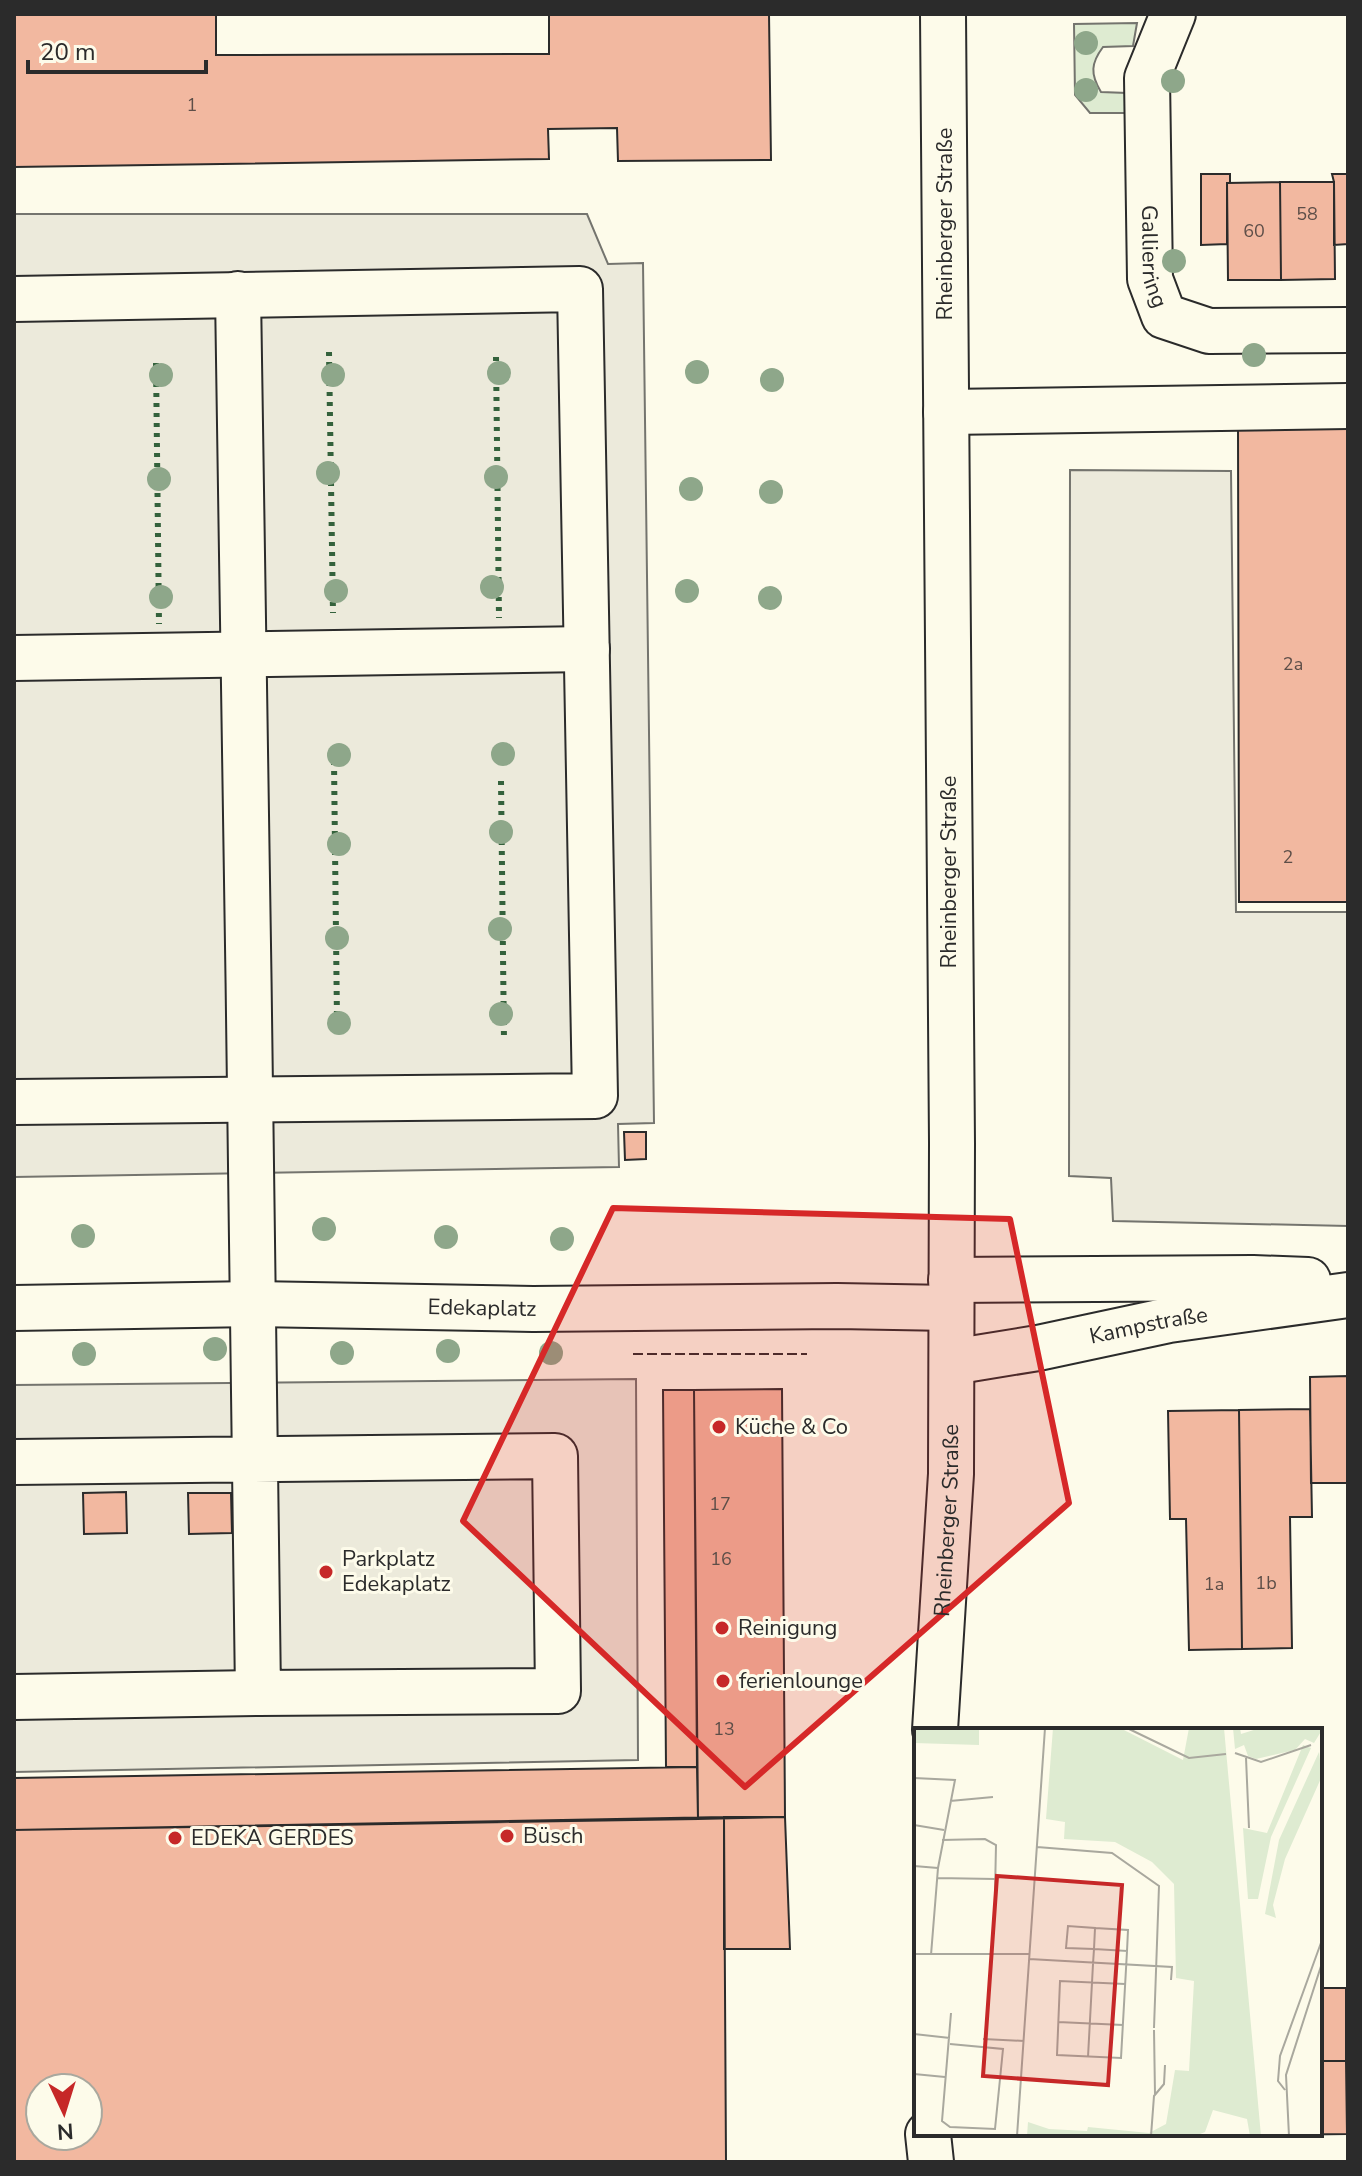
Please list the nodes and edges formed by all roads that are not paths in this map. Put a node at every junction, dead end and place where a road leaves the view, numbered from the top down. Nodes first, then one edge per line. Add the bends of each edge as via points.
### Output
1 (943, 14) edge
2 (1173, 14) edge
3 (238, 294) junction
4 (14, 299) edge
5 (1348, 330) edge
6 (1348, 406) edge
7 (946, 412) junction
8 (587, 649) junction
9 (243, 656) junction
10 (14, 658) edge
11 (249, 1100) junction
12 (14, 1102) edge
13 (1348, 1282) edge
14 (951, 1294) junction
15 (1348, 1295) edge
16 (254, 1304) junction
17 (14, 1308) edge
18 (952, 1362) junction
19 (256, 1458) junction
20 (14, 1462) edge
21 (258, 1693) junction
22 (14, 1697) edge
23 (935, 1728) edge
24 (928, 2136) edge
25 (931, 2162) edge

1 - 7 street, Rheinberger Straße
2 - 5 street, Gallierring via 1147,78 1150,279 1164,316 1209,331
3 - 4 street
3 - 8 street via 580,289
3 - 9 street
6 - 7 street
7 - 14 street, Rheinberger Straße
8 - 9 street
8 - 11 street via 595,1096
9 - 10 street
9 - 11 street
11 - 12 street
11 - 16 street
13 - 14 street, Kampstraße via 1253,1278
14 - 16 street, Edekaplatz via 837,1306 533,1309
14 - 18 street, Rheinberger Straße
15 - 18 street, Kampstraße via 1169,1320
16 - 17 street, Edekaplatz
16 - 19 street
18 - 23 street, Rheinberger Straße via 951,1506
19 - 20 street
19 - 21 street
19 - 21 street via 555,1456 558,1691
21 - 22 street
24 - 25 street

